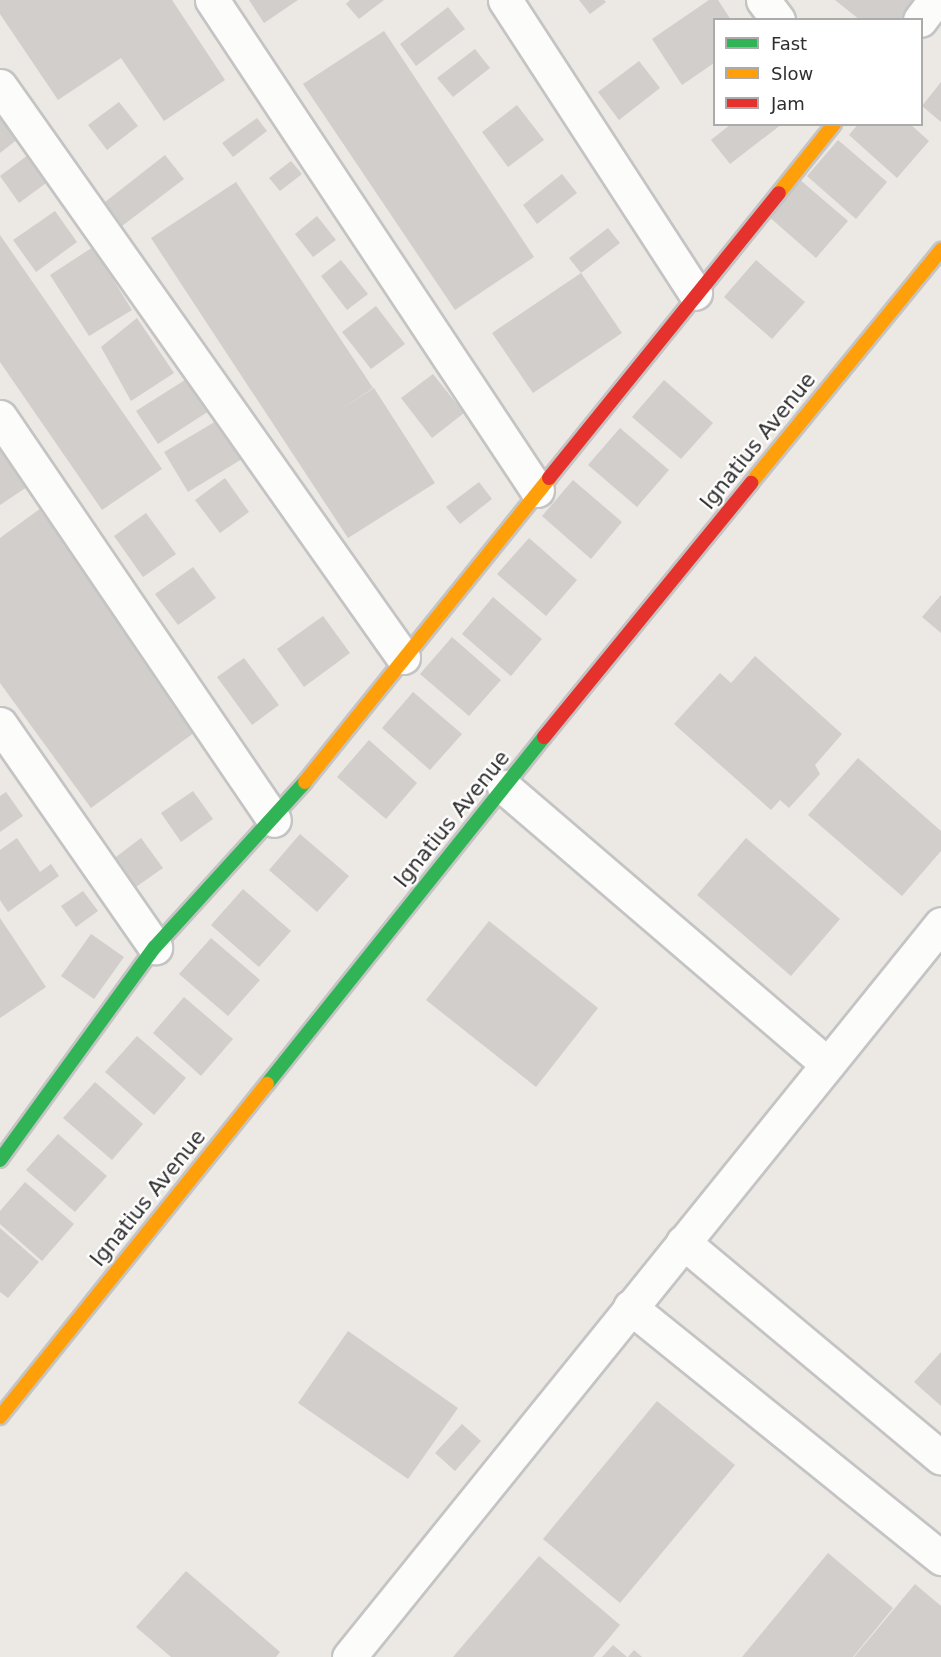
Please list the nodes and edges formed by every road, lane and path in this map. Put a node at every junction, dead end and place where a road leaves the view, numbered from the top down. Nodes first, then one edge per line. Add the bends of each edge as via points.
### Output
1 (212, 0) edge
2 (505, 0) edge
3 (763, 0) edge
4 (935, 0) edge
5 (776, 18) edge
6 (922, 18) edge
7 (0, 86) edge
8 (832, 126) edge
9 (941, 250) edge
10 (695, 293) junction
11 (0, 417) edge
12 (537, 490) junction
13 (404, 657) junction
14 (0, 724) edge
15 (504, 787) junction
16 (274, 820) junction
17 (941, 924) edge
18 (155, 948) junction
19 (827, 1064) junction
20 (3, 1147) edge
21 (683, 1242) junction
22 (630, 1307) junction
23 (0, 1417) edge
24 (941, 1458) edge
25 (941, 1557) edge
26 (349, 1657) edge

1 - 12 street
2 - 10 street
3 - 5 street
4 - 6 street
7 - 13 street
8 - 10 street
9 - 15 street, Ignatius Avenue
10 - 12 street
11 - 16 street
12 - 13 street
13 - 16 street
14 - 18 street
15 - 19 street
15 - 23 street, Ignatius Avenue
16 - 18 street
17 - 19 street
18 - 20 street
19 - 21 street
21 - 22 street
21 - 24 street
22 - 25 street
22 - 26 street

